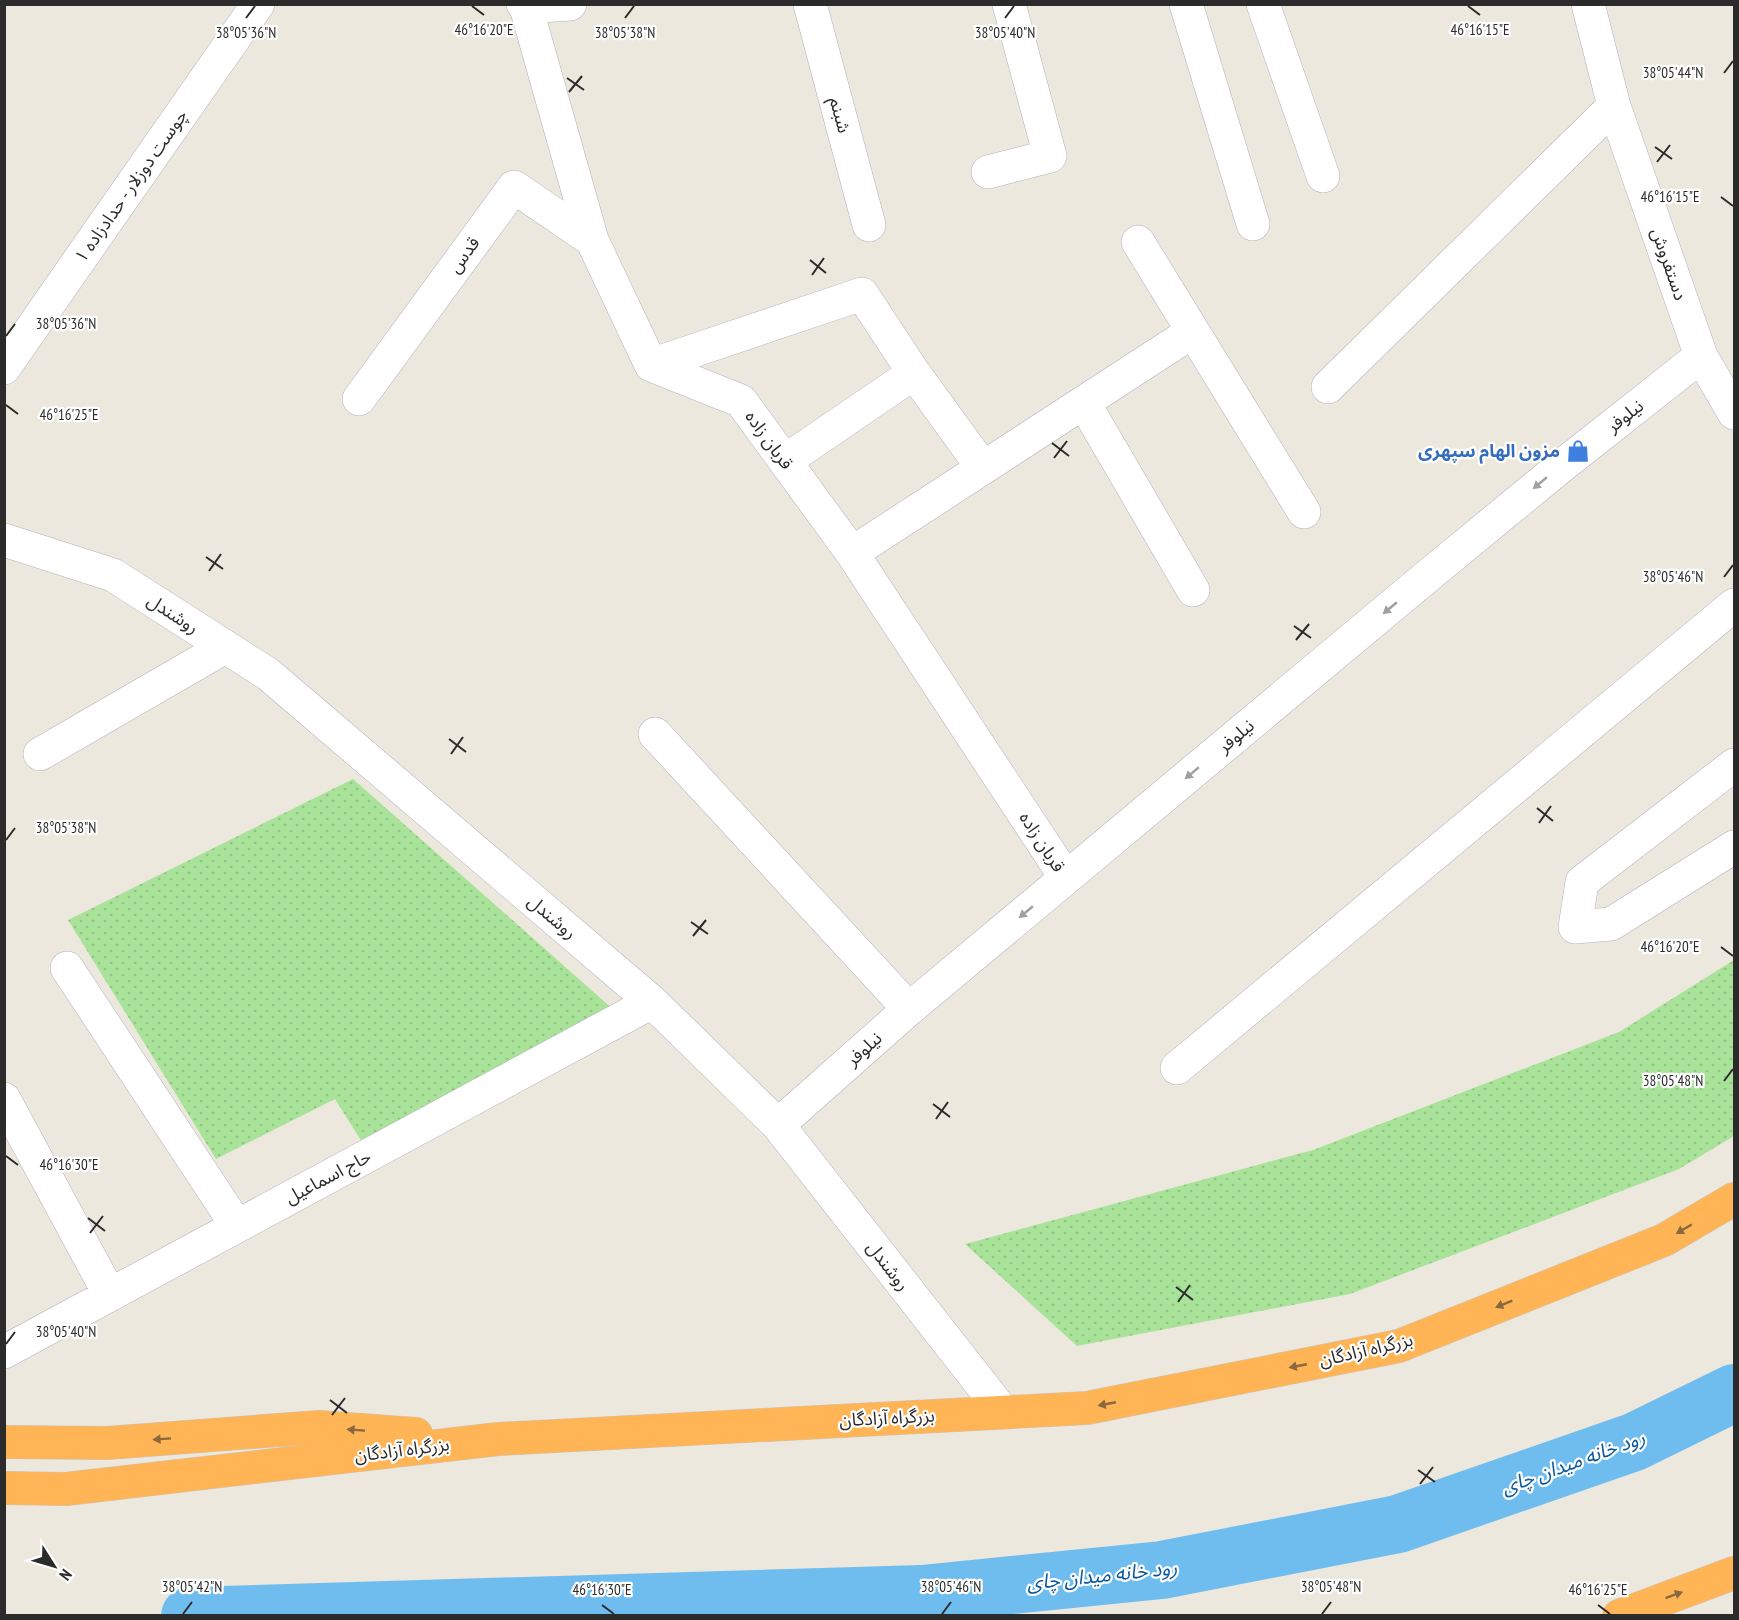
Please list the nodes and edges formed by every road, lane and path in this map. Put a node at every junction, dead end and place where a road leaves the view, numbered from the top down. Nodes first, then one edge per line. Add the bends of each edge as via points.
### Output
1 (258, 4) edge
2 (570, 4) edge
3 (810, 4) edge
4 (1009, 4) edge
5 (1186, 4) edge
6 (1263, 4) edge
7 (1588, 4) edge
8 (525, 6) edge
9 (1614, 106) junction
10 (988, 172) dead end
11 (1323, 176) dead end
12 (1253, 224) dead end
13 (869, 225) dead end
14 (592, 240) junction
15 (1138, 242) dead end
16 (1192, 332) junction
17 (1701, 356) junction
18 (651, 365) junction
19 (5, 367) edge
20 (914, 373) junction
21 (1328, 387) dead end
22 (359, 399) dead end
23 (1084, 403) junction
24 (1734, 413) edge
25 (785, 461) junction
26 (983, 468) junction
27 (1304, 512) dead end
28 (4, 540) edge
29 (852, 553) junction
30 (1194, 590) dead end
31 (1734, 605) edge
32 (225, 647) junction
33 (655, 734) dead end
34 (40, 753) dead end
35 (1734, 765) edge
36 (1734, 847) edge
37 (1066, 878) junction
38 (67, 968) dead end
39 (652, 1002) junction
40 (909, 1009) junction
41 (1177, 1068) dead end
42 (4, 1099) edge
43 (778, 1125) junction
44 (1734, 1199) edge
45 (237, 1226) junction
46 (110, 1295) junction
47 (6, 1346) edge
48 (1003, 1412) junction
49 (498, 1439) junction
50 (4, 1442) edge
51 (4, 1488) edge
52 (1734, 1573) edge
53 (1619, 1616) edge

1 - 19 street, چوست دوزلار - حدادزاده ۱
2 - 8 street
3 - 13 street, شبنم
4 - 10 street via 1050,156
5 - 12 street
6 - 11 street
7 - 9 street, دستفروش
8 - 14 street
9 - 17 street, دستفروش
9 - 21 street
14 - 18 street
14 - 22 street, قدس via 514,188
15 - 16 street
16 - 23 street
16 - 27 street
17 - 24 street, دستفروش
17 -> 37 street, نیلوفر via 1559,468
18 - 20 street via 862,294
18 - 25 street, قربان زاده via 741,401
20 - 25 street
20 - 26 street
23 - 26 street
23 - 30 street
25 - 29 street, قربان زاده
26 - 29 street
28 - 32 street, روشندل via 113,575
29 - 37 street, قربان زاده
31 - 41 street
32 - 34 street
32 - 39 street, روشندل via 268,674
33 - 40 street
35 - 36 street via 1582,882 1575,927 1611,924
37 -> 40 street, نیلوفر
38 - 45 street
39 - 43 street, روشندل
39 - 45 street, حاج اسماعیل
40 - 43 street, نیلوفر
42 - 46 street
43 - 48 street, روشندل
44 -> 48 highway, بزرگراه آزادگان via 1664,1240 1399,1346 1088,1408
45 - 46 street, حاج اسماعیل
46 - 47 street, حاج اسماعیل
48 - 49 highway, بزرگراه آزادگان
49 -> 50 highway via 319,1427 107,1443
49 - 51 highway, بزرگراه آزادگان via 66,1489
53 -> 52 highway

